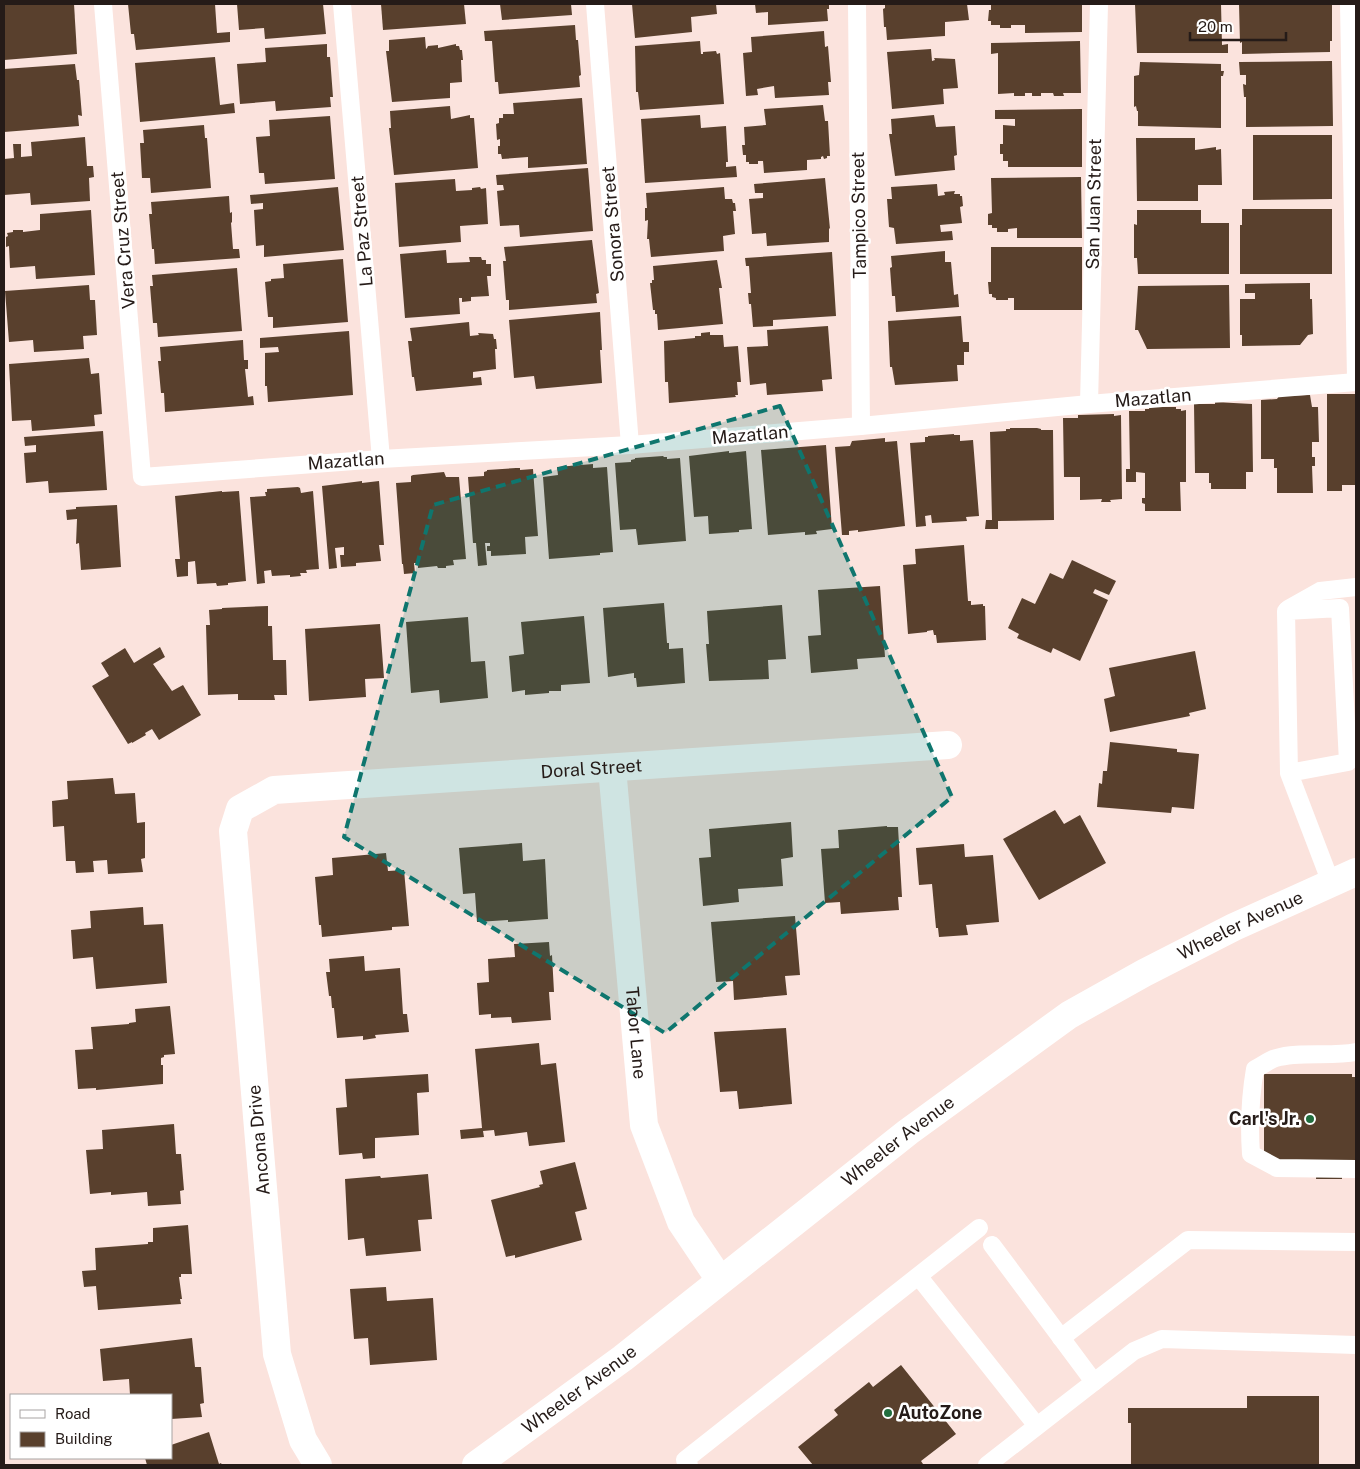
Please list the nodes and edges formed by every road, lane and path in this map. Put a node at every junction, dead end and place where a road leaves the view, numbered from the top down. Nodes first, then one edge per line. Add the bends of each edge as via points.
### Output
1 (103, 4) edge
2 (342, 4) edge
3 (595, 4) edge
4 (857, 4) edge
5 (1099, 4) edge
6 (1349, 4) edge
7 (1356, 378) edge
8 (1356, 382) edge
9 (1090, 404) junction
10 (860, 426) junction
11 (630, 445) junction
12 (381, 459) junction
13 (142, 477) joint
14 (1356, 588) edge
15 (1286, 611) junction
16 (948, 745) dead end
17 (1352, 760) edge
18 (612, 768) junction
19 (1290, 773) junction
20 (240, 809) joint
21 (1356, 872) edge
22 (1331, 884) junction
23 (1356, 1052) edge
24 (1356, 1169) edge
25 (979, 1228) dead end
26 (1356, 1242) edge
27 (992, 1245) dead end
28 (919, 1277) junction
29 (720, 1280) junction
30 (1061, 1338) junction
31 (1356, 1345) edge
32 (1094, 1382) junction
33 (1037, 1426) junction
34 (993, 1463) edge
35 (318, 1465) edge
36 (476, 1465) edge
37 (689, 1465) edge

1 - 13 lane, Vera Cruz Street
2 - 12 lane, La Paz Street
3 - 11 lane, Sonora Street
4 - 10 lane, Tampico Street
5 - 9 lane, San Juan Street
6 - 7 lane
8 - 9 lane, Mazatlan
9 - 10 lane, Mazatlan
10 - 11 lane, Mazatlan
11 - 12 lane, Mazatlan
12 - 13 lane, Mazatlan
14 - 15 lane via 1320,590
15 - 17 lane via 1340,608
15 - 19 lane
16 - 18 street, Doral Street
17 - 19 lane
18 - 20 street, Doral Street via 274,790
18 - 29 street, Tabor Lane via 644,1124 681,1222
19 - 22 lane
20 - 35 street, Ancona Drive via 233,831 277,1354 303,1440
21 - 22 street, Wheeler Avenue
22 - 29 street, Wheeler Avenue via 1234,927 1069,1015 908,1132
23 - 24 lane via 1276,1058 1255,1069 1249,1131 1251,1154 1277,1168
25 - 28 lane
26 - 30 lane via 1188,1240
27 - 30 lane
28 - 33 lane
28 - 37 lane via 685,1460
29 - 36 street, Wheeler Avenue via 623,1358
30 - 32 lane
31 - 32 lane via 1162,1339 1134,1351
32 - 33 lane
33 - 34 lane

